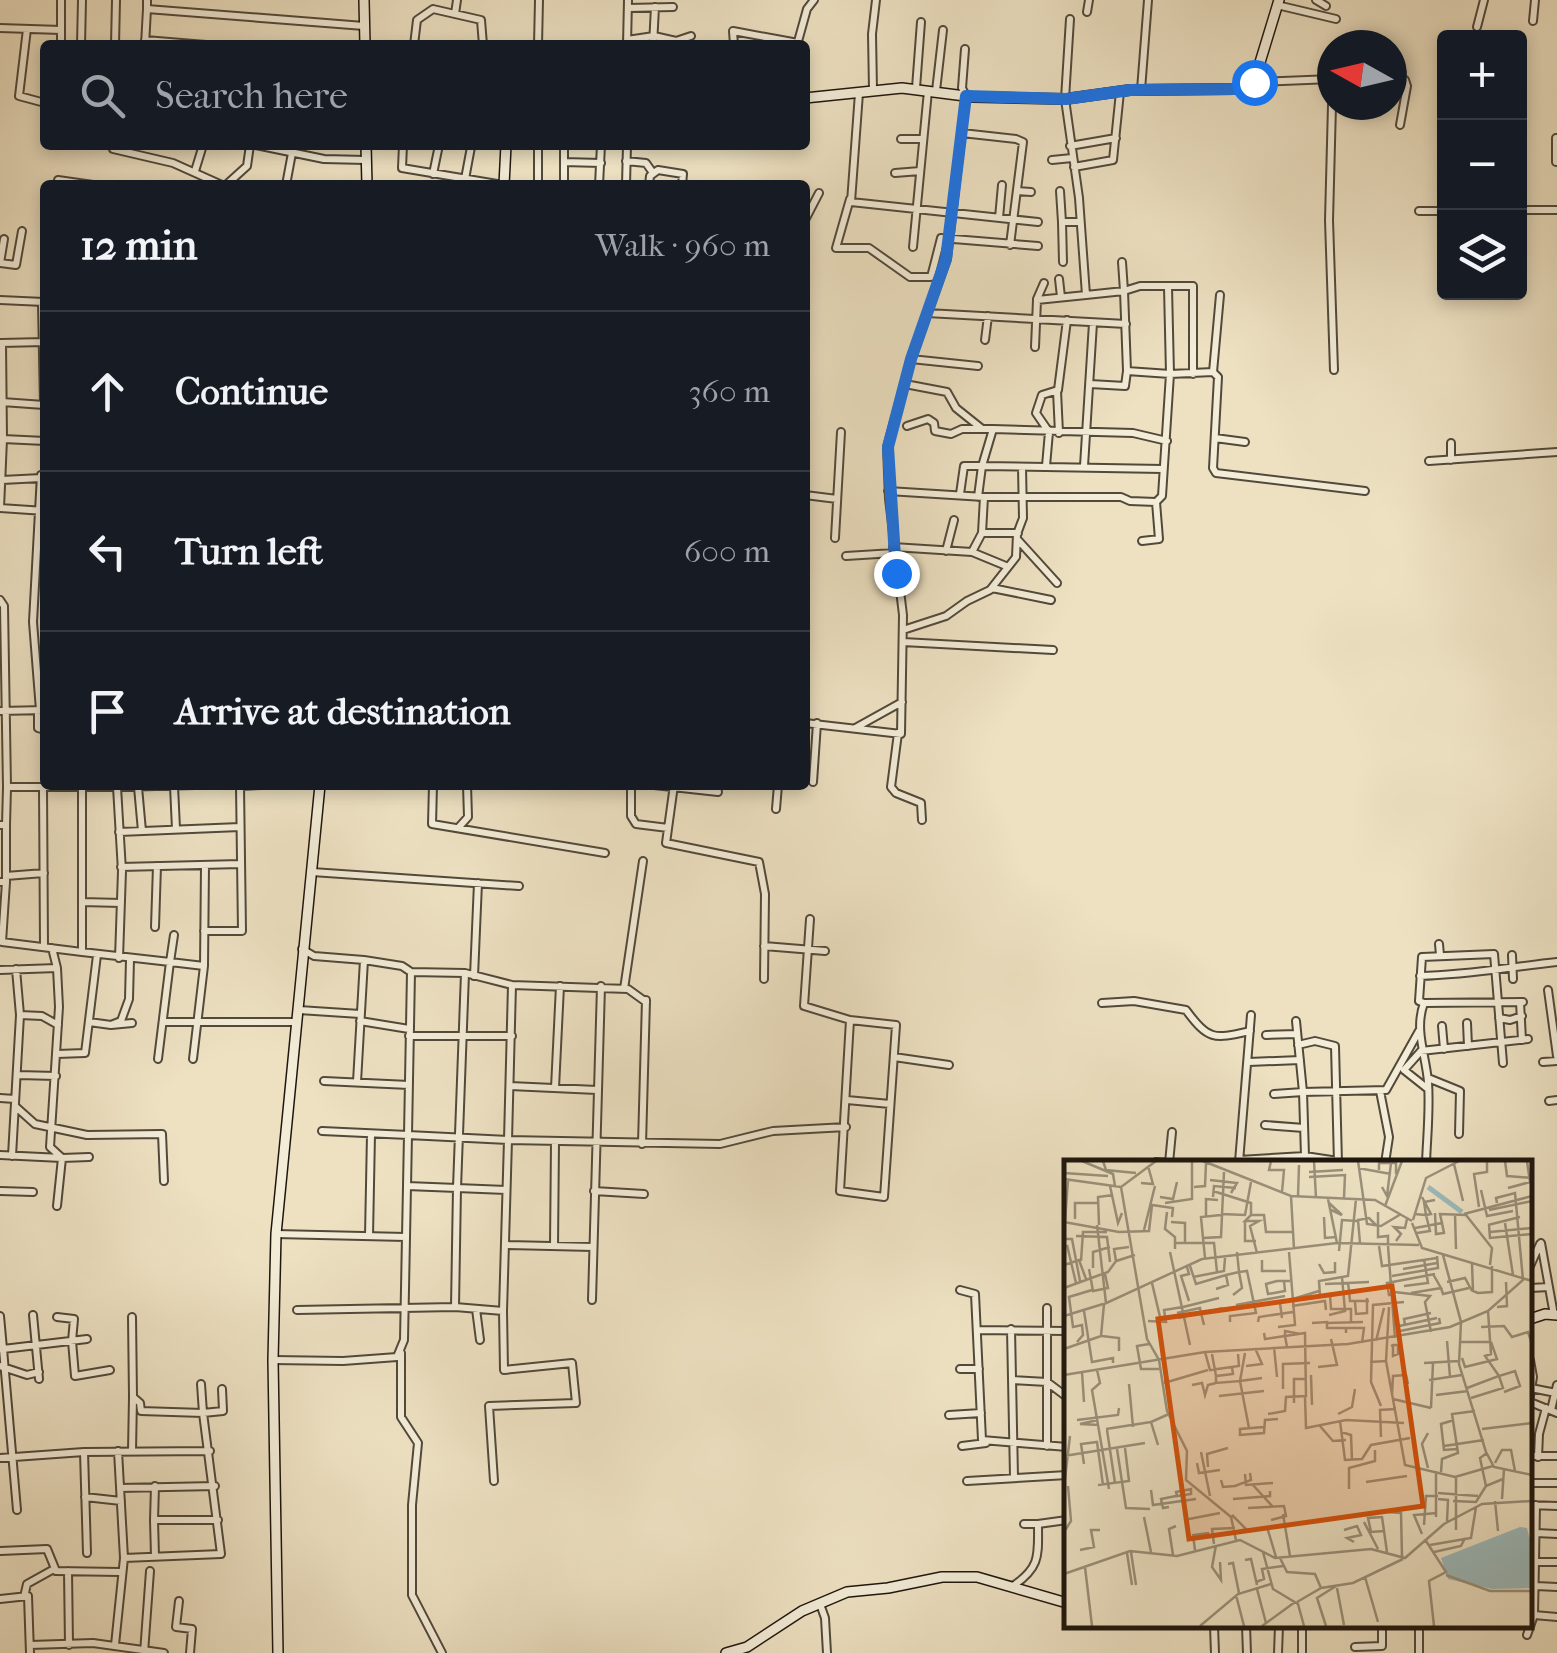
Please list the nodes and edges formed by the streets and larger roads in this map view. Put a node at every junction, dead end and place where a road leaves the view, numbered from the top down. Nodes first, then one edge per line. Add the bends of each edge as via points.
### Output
1 (61, 0) edge
2 (82, 0) edge
3 (116, 0) edge
4 (364, 0) edge
5 (456, 0) edge
6 (540, 0) edge
7 (814, 0) edge
8 (876, 0) edge
9 (1088, 0) edge
10 (1148, 0) edge
11 (1316, 0) edge
12 (1484, 0) edge
13 (1535, 0) edge
14 (1278, 2) edge
15 (434, 4) edge
16 (628, 4) edge
17 (146, 5) edge
18 (1326, 6) dead end
19 (673, 7) dead end
20 (655, 8) junction
21 (1087, 12) dead end
22 (455, 14) junction
23 (1070, 19) dead end
24 (1336, 19) dead end
25 (1533, 21) dead end
26 (921, 22) dead end
27 (364, 26) junction
28 (1477, 27) dead end
29 (0, 28) edge
30 (27, 29) junction
31 (61, 30) junction
32 (943, 30) dead end
33 (691, 36) dead end
34 (61, 40) edge
35 (81, 40) edge
36 (115, 40) edge
37 (145, 40) edge
38 (365, 40) edge
39 (415, 40) edge
40 (483, 40) edge
41 (538, 40) edge
42 (627, 40) edge
43 (653, 40) edge
44 (682, 40) edge
45 (734, 40) edge
46 (778, 40) edge
47 (799, 40) edge
48 (965, 49) dead end
49 (1317, 80) edge
50 (1254, 82) junction
51 (916, 88) junction
52 (873, 90) junction
53 (932, 90) junction
54 (1140, 90) junction
55 (860, 92) junction
56 (1120, 92) junction
57 (966, 96) junction
58 (810, 97) edge
59 (1066, 99) junction
60 (40, 102) edge
61 (1332, 120) edge
62 (1401, 120) edge
63 (1400, 125) dead end
64 (962, 133) junction
65 (1116, 138) junction
66 (1556, 138) edge
67 (901, 139) dead end
68 (923, 139) junction
69 (1070, 146) junction
70 (118, 150) edge
71 (140, 150) edge
72 (201, 150) edge
73 (251, 150) edge
74 (277, 150) edge
75 (366, 150) edge
76 (403, 150) edge
77 (438, 150) edge
78 (470, 150) edge
79 (508, 150) edge
80 (538, 150) edge
81 (564, 150) edge
82 (600, 150) edge
83 (626, 150) edge
84 (292, 153) junction
85 (140, 154) junction
86 (1072, 158) junction
87 (366, 160) junction
88 (1052, 160) dead end
89 (626, 161) junction
90 (1542, 161) dead end
91 (564, 162) junction
92 (1556, 162) edge
93 (601, 164) junction
94 (1074, 168) junction
95 (195, 171) junction
96 (920, 171) junction
97 (653, 173) junction
98 (895, 173) dead end
99 (433, 174) junction
100 (465, 179) junction
101 (214, 180) edge
102 (230, 180) edge
103 (287, 180) edge
104 (367, 180) edge
105 (472, 180) edge
106 (504, 180) edge
107 (538, 180) edge
108 (564, 180) edge
109 (599, 180) edge
110 (626, 180) edge
111 (651, 180) edge
112 (682, 180) edge
113 (1002, 185) dead end
114 (1060, 190) dead end
115 (1017, 191) junction
116 (1031, 192) dead end
117 (819, 194) dead end
118 (850, 199) junction
119 (1527, 210) edge
120 (1557, 210) edge
121 (810, 211) edge
122 (1437, 211) edge
123 (916, 212) junction
124 (1419, 212) dead end
125 (952, 215) junction
126 (999, 218) junction
127 (1013, 219) junction
128 (1038, 222) dead end
129 (1062, 222) junction
130 (1078, 222) junction
131 (22, 231) dead end
132 (4, 239) dead end
133 (950, 239) junction
134 (1010, 245) junction
135 (1038, 246) dead end
136 (912, 248) dead end
137 (1063, 262) dead end
138 (1122, 262) dead end
139 (1059, 279) dead end
140 (1044, 283) dead end
141 (1168, 287) junction
142 (1124, 290) junction
143 (1086, 294) junction
144 (1220, 296) dead end
145 (1061, 297) junction
146 (0, 300) edge
147 (1036, 300) junction
148 (40, 302) edge
149 (928, 314) junction
150 (988, 316) junction
151 (1036, 317) junction
152 (1067, 320) junction
153 (1093, 322) junction
154 (1126, 324) junction
155 (985, 340) dead end
156 (40, 342) edge
157 (1, 343) edge
158 (1036, 347) dead end
159 (911, 359) junction
160 (978, 366) dead end
161 (1334, 370) dead end
162 (1127, 371) junction
163 (1213, 372) junction
164 (1170, 374) junction
165 (1193, 374) junction
166 (1, 382) edge
167 (906, 384) junction
168 (1090, 384) junction
169 (1056, 391) junction
170 (2, 402) edge
171 (40, 405) edge
172 (907, 426) dead end
173 (981, 428) junction
174 (993, 429) junction
175 (840, 432) dead end
176 (1049, 432) junction
177 (1059, 432) junction
178 (1086, 434) junction
179 (1215, 438) junction
180 (2, 439) edge
181 (1166, 441) junction
182 (40, 442) edge
183 (1245, 442) dead end
184 (1451, 443) dead end
185 (1557, 452) edge
186 (1451, 460) junction
187 (1429, 461) dead end
188 (982, 466) junction
189 (1084, 466) junction
190 (1022, 467) junction
191 (1046, 467) junction
192 (1163, 469) junction
193 (40, 477) edge
194 (2, 480) edge
195 (888, 491) junction
196 (1365, 491) dead end
197 (960, 494) junction
198 (810, 496) edge
199 (981, 497) junction
200 (1023, 498) junction
201 (837, 499) junction
202 (1156, 502) junction
203 (0, 508) edge
204 (40, 511) edge
205 (954, 520) dead end
206 (40, 524) edge
207 (982, 533) junction
208 (1017, 536) junction
209 (835, 538) dead end
210 (1142, 542) dead end
211 (894, 550) junction
212 (946, 550) junction
213 (36, 551) junction
214 (40, 551) edge
215 (972, 552) junction
216 (846, 556) dead end
217 (1006, 566) junction
218 (1058, 582) dead end
219 (992, 588) junction
220 (0, 600) edge
221 (1051, 600) dead end
222 (33, 622) junction
223 (40, 622) edge
224 (903, 630) junction
225 (2, 642) edge
226 (903, 642) junction
227 (1052, 650) dead end
228 (2, 668) edge
229 (40, 699) edge
230 (902, 702) junction
231 (40, 710) edge
232 (2, 711) edge
233 (810, 723) edge
234 (817, 723) junction
235 (856, 727) junction
236 (898, 733) junction
237 (2, 748) edge
238 (813, 782) dead end
239 (7, 787) junction
240 (40, 788) edge
241 (43, 790) edge
242 (82, 790) edge
243 (117, 790) edge
244 (138, 790) edge
245 (174, 790) edge
246 (240, 790) edge
247 (319, 790) edge
248 (433, 790) edge
249 (468, 790) edge
250 (631, 790) edge
251 (674, 790) edge
252 (709, 790) edge
253 (778, 790) edge
254 (718, 792) dead end
255 (776, 808) dead end
256 (922, 820) dead end
257 (3, 825) edge
258 (240, 827) junction
259 (458, 828) junction
260 (668, 828) junction
261 (176, 830) junction
262 (142, 831) junction
263 (119, 832) junction
264 (605, 853) dead end
265 (643, 861) dead end
266 (206, 864) junction
267 (240, 864) junction
268 (157, 866) junction
269 (121, 867) junction
270 (311, 872) junction
271 (44, 873) junction
272 (4, 880) edge
273 (478, 883) junction
274 (519, 886) dead end
275 (82, 902) junction
276 (120, 903) junction
277 (810, 919) dead end
278 (156, 927) dead end
279 (204, 931) junction
280 (174, 935) dead end
281 (1439, 944) dead end
282 (764, 946) junction
283 (48, 948) junction
284 (302, 948) junction
285 (806, 949) junction
286 (825, 951) dead end
287 (82, 952) junction
288 (97, 955) junction
289 (1440, 955) junction
290 (1512, 955) dead end
291 (119, 958) junction
292 (130, 959) junction
293 (364, 960) junction
294 (170, 962) junction
295 (1557, 962) edge
296 (1512, 965) junction
297 (204, 966) junction
298 (57, 968) junction
299 (16, 969) junction
300 (0, 970) edge
301 (1496, 970) junction
302 (411, 972) junction
303 (470, 974) junction
304 (1420, 976) junction
305 (764, 979) dead end
306 (1513, 979) dead end
307 (512, 985) junction
308 (560, 986) junction
309 (602, 986) junction
310 (624, 989) junction
311 (1548, 990) dead end
312 (1498, 1002) junction
313 (1102, 1003) dead end
314 (1424, 1004) junction
315 (298, 1010) junction
316 (20, 1015) junction
317 (1251, 1015) dead end
318 (1522, 1016) junction
319 (360, 1018) junction
320 (1499, 1018) junction
321 (850, 1020) junction
322 (198, 1021) junction
323 (1296, 1021) dead end
324 (89, 1022) junction
325 (164, 1022) junction
326 (296, 1022) junction
327 (132, 1023) dead end
328 (1466, 1023) dead end
329 (58, 1025) junction
330 (111, 1025) junction
331 (1442, 1026) dead end
332 (1250, 1030) junction
333 (1420, 1030) junction
334 (409, 1032) junction
335 (1297, 1034) junction
336 (1266, 1035) dead end
337 (462, 1036) junction
338 (512, 1036) junction
339 (1501, 1041) junction
340 (1298, 1045) junction
341 (1468, 1046) junction
342 (1444, 1049) junction
343 (1421, 1051) junction
344 (57, 1054) junction
345 (894, 1057) junction
346 (158, 1058) dead end
347 (193, 1059) dead end
348 (1557, 1059) edge
349 (1300, 1060) junction
350 (1250, 1062) junction
351 (1543, 1062) dead end
352 (1503, 1063) dead end
353 (949, 1065) dead end
354 (1402, 1068) junction
355 (1426, 1074) junction
356 (18, 1076) junction
357 (56, 1076) junction
358 (1415, 1078) junction
359 (324, 1081) dead end
360 (357, 1082) junction
361 (410, 1085) junction
362 (510, 1086) junction
363 (555, 1088) junction
364 (1428, 1089) junction
365 (597, 1090) junction
366 (1380, 1090) junction
367 (1337, 1091) junction
368 (1303, 1092) junction
369 (1274, 1094) dead end
370 (0, 1098) edge
371 (847, 1100) junction
372 (15, 1103) junction
373 (890, 1104) junction
374 (1265, 1125) dead end
375 (846, 1127) junction
376 (51, 1128) junction
377 (1304, 1128) junction
378 (322, 1131) dead end
379 (1172, 1132) dead end
380 (371, 1134) junction
381 (1458, 1134) dead end
382 (408, 1135) junction
383 (458, 1137) junction
384 (508, 1140) junction
385 (555, 1142) junction
386 (595, 1143) junction
387 (642, 1144) junction
388 (0, 1155) edge
389 (12, 1156) junction
390 (89, 1156) dead end
391 (1305, 1156) junction
392 (62, 1158) junction
393 (1169, 1160) edge
394 (1239, 1160) edge
395 (1252, 1160) edge
396 (1327, 1160) edge
397 (1338, 1160) edge
398 (1385, 1160) edge
399 (1426, 1160) edge
400 (164, 1180) dead end
401 (408, 1186) junction
402 (456, 1188) junction
403 (506, 1190) junction
404 (0, 1191) edge
405 (32, 1192) dead end
406 (594, 1192) junction
407 (644, 1194) dead end
408 (57, 1206) dead end
409 (276, 1234) junction
410 (369, 1236) junction
411 (406, 1237) junction
412 (505, 1245) junction
413 (554, 1246) junction
414 (593, 1247) junction
415 (1532, 1262) edge
416 (1549, 1287) junction
417 (1532, 1288) edge
418 (960, 1290) dead end
419 (592, 1300) dead end
420 (404, 1306) junction
421 (454, 1307) junction
422 (1047, 1308) dead end
423 (476, 1309) junction
424 (297, 1310) dead end
425 (503, 1312) junction
426 (33, 1314) dead end
427 (1556, 1315) edge
428 (0, 1316) edge
429 (57, 1317) dead end
430 (132, 1318) dead end
431 (1012, 1329) junction
432 (977, 1330) junction
433 (1047, 1330) junction
434 (1064, 1331) edge
435 (87, 1339) dead end
436 (480, 1340) dead end
437 (72, 1341) junction
438 (36, 1344) junction
439 (401, 1347) junction
440 (2, 1349) edge
441 (273, 1360) junction
442 (2, 1367) edge
443 (979, 1369) junction
444 (110, 1370) dead end
445 (960, 1370) dead end
446 (1012, 1380) junction
447 (1047, 1382) junction
448 (200, 1384) dead end
449 (1557, 1384) edge
450 (222, 1389) dead end
451 (1556, 1394) edge
452 (1064, 1395) edge
453 (133, 1397) junction
454 (1551, 1410) edge
455 (981, 1412) junction
456 (203, 1413) junction
457 (949, 1415) dead end
458 (988, 1442) junction
459 (1012, 1444) junction
460 (962, 1446) dead end
461 (1048, 1446) junction
462 (1064, 1446) edge
463 (118, 1451) junction
464 (132, 1451) junction
465 (210, 1451) junction
466 (84, 1452) junction
467 (13, 1456) junction
468 (1534, 1456) edge
469 (1557, 1456) edge
470 (0, 1458) edge
471 (1064, 1475) edge
472 (1014, 1478) junction
473 (494, 1480) dead end
474 (967, 1480) dead end
475 (1532, 1483) edge
476 (1557, 1484) edge
477 (155, 1486) junction
478 (215, 1486) junction
479 (120, 1488) junction
480 (86, 1497) junction
481 (121, 1501) junction
482 (1533, 1505) edge
483 (1557, 1506) edge
484 (17, 1510) dead end
485 (154, 1520) junction
486 (218, 1520) junction
487 (1064, 1520) edge
488 (1024, 1524) dead end
489 (1038, 1524) junction
490 (1536, 1534) junction
491 (1557, 1534) edge
492 (0, 1551) edge
493 (88, 1553) dead end
494 (155, 1556) junction
495 (124, 1558) junction
496 (1536, 1562) junction
497 (1557, 1562) edge
498 (54, 1569) junction
499 (68, 1571) junction
500 (150, 1571) dead end
501 (120, 1572) junction
502 (1536, 1586) junction
503 (1012, 1587) junction
504 (1557, 1587) edge
505 (24, 1596) junction
506 (0, 1598) edge
507 (178, 1601) dead end
508 (1064, 1602) edge
509 (820, 1604) junction
510 (1534, 1615) junction
511 (1557, 1618) edge
512 (1532, 1621) edge
513 (1214, 1628) edge
514 (1246, 1628) edge
515 (1279, 1628) edge
516 (1301, 1628) edge
517 (1382, 1628) edge
518 (1529, 1628) edge
519 (1527, 1635) dead end
520 (115, 1645) junction
521 (69, 1646) junction
522 (1355, 1647) dead end
523 (30, 1649) edge
524 (746, 1650) edge
525 (144, 1652) edge
526 (164, 1653) edge
527 (190, 1653) edge
528 (278, 1653) edge
529 (442, 1653) edge
530 (726, 1653) edge
531 (827, 1653) edge
532 (1215, 1653) edge
533 (1247, 1653) edge
534 (1278, 1653) edge
535 (1302, 1653) edge

1 - 31 street
2 - 35 street
3 - 36 street
4 - 27 street
5 - 22 street
6 - 41 street
7 - 47 street
8 - 52 street
9 - 21 street
10 - 54 street
11 - 18 street
12 - 28 street
13 - 25 street
14 - 24 street
14 - 50 street
15 - 22 street
15 - 39 street via 417,20
16 - 20 street
16 - 42 street
17 - 27 street
17 - 37 street
19 - 20 street
20 - 43 street
22 - 40 street via 481,20
23 - 59 street
26 - 51 street
27 - 38 street
29 - 30 street
30 - 31 street
30 - 60 street via 20,96
31 - 34 street
32 - 53 street
33 - 44 street
45 - 46 street via 733,31
48 - 57 street
49 - 50 street
50 - 54 street via 1235,89
51 - 52 street
51 - 53 street
52 - 55 street
53 - 57 street
53 - 68 street
54 - 56 street
55 - 58 street
55 - 118 street
56 - 59 street
56 - 65 street
57 - 59 street
57 - 64 street
59 - 69 street
61 - 161 street
62 - 63 street
64 - 115 street via 1023,142
64 - 125 street
65 - 69 street
65 - 94 street via 1114,160
66 - 92 street
67 - 68 street
68 - 96 street
69 - 86 street
70 - 85 street
71 - 85 street
72 - 95 street
73 - 102 street via 246,166
74 - 84 street
75 - 87 street
76 - 99 street via 402,168
77 - 99 street
78 - 100 street
79 - 106 street
80 - 107 street
81 - 91 street
82 - 93 street
83 - 89 street
84 - 87 street
84 - 103 street
85 - 95 street
86 - 88 street
86 - 94 street
87 - 104 street
89 - 97 street via 646,163
89 - 110 street
90 - 92 street
91 - 93 street
91 - 108 street
93 - 109 street
94 - 130 street
95 - 101 street
96 - 98 street
96 - 123 street
97 - 111 street
97 - 112 street via 683,174
99 - 100 street
100 - 105 street
113 - 126 street
114 - 129 street
115 - 116 street
115 - 127 street
117 - 121 street
118 - 123 street
118 - 133 street via 836,248 868,248 910,278 931,277 942,238
119 - 120 street
122 - 124 street
123 - 125 street
123 - 136 street
125 - 126 street
125 - 133 street
126 - 127 street
127 - 128 street
127 - 134 street
129 - 130 street
129 - 137 street
130 - 143 street
131 - 132 street via 16,265 0,263
133 - 134 street
133 - 149 street
134 - 135 street
138 - 142 street
139 - 145 street
140 - 147 street
141 - 142 street
141 - 164 street
141 - 165 street via 1194,286
142 - 143 street
142 - 154 street
143 - 145 street
144 - 163 street
145 - 147 street
146 - 148 street
147 - 151 street
149 - 150 street
149 - 159 street
150 - 151 street
150 - 155 street
151 - 152 street
151 - 158 street
152 - 153 street
152 - 169 street
153 - 154 street
153 - 168 street
154 - 162 street
156 - 157 street
157 - 166 street
159 - 160 street
159 - 167 street
162 - 164 street
162 - 168 street via 1126,386
163 - 165 street
163 - 179 street
164 - 165 street
164 - 181 street
166 - 170 street
167 - 173 street via 947,392
167 - 195 street via 888,447
168 - 178 street
169 - 176 street via 1042,396 1036,413
169 - 177 street
170 - 171 street
170 - 180 street
172 - 173 street via 928,419 934,430 951,434
173 - 174 street
174 - 176 street
174 - 188 street
175 - 201 street
176 - 177 street
176 - 191 street
177 - 178 street
178 - 181 street via 1133,433
178 - 189 street
179 - 183 street
179 - 196 street via 1216,473
180 - 182 street
180 - 194 street
181 - 192 street
184 - 186 street
185 - 186 street
186 - 187 street
188 - 190 street
188 - 197 street via 964,466
188 - 199 street
189 - 191 street
189 - 192 street
190 - 191 street
190 - 200 street
192 - 202 street
193 - 194 street
194 - 203 street
195 - 197 street
195 - 211 street
197 - 199 street
198 - 201 street
199 - 200 street
199 - 207 street
200 - 202 street
200 - 208 street
201 - 209 street
202 - 210 street via 1159,539
203 - 204 street
205 - 212 street
206 - 213 street
207 - 208 street
207 - 215 street
208 - 217 street via 1016,556
208 - 218 street
211 - 212 street
211 - 216 street
211 - 224 street
212 - 215 street
213 - 214 street
213 - 222 street
215 - 217 street
217 - 219 street
219 - 221 street
219 - 224 street via 946,616
220 - 225 street
222 - 223 street
222 - 229 street
224 - 226 street
225 - 228 street
226 - 227 street
226 - 230 street
228 - 232 street
230 - 235 street
230 - 236 street
231 - 232 street
232 - 237 street
233 - 234 street
234 - 235 street
234 - 238 street
235 - 236 street
236 - 256 street via 891,787 921,803
237 - 239 street
239 - 240 street
239 - 257 street
241 - 271 street
242 - 275 street
243 - 263 street
244 - 262 street
245 - 261 street
246 - 258 street
247 - 270 street
248 - 259 street via 432,824
249 - 259 street via 468,816
250 - 260 street via 636,824
251 - 260 street
252 - 254 street
253 - 255 street
257 - 272 street
258 - 261 street
258 - 267 street
259 - 264 street
260 - 282 street via 666,842 760,862
261 - 262 street
262 - 263 street
263 - 269 street
265 - 310 street
266 - 267 street
266 - 268 street
266 - 279 street
267 - 279 street via 242,931
268 - 269 street
268 - 278 street
269 - 276 street
270 - 273 street
270 - 284 street
271 - 272 street
271 - 283 street
272 - 283 street via 2,942
273 - 274 street
273 - 303 street
275 - 276 street
275 - 287 street
276 - 291 street
277 - 285 street
279 - 297 street
280 - 294 street
281 - 289 street
282 - 285 street
282 - 305 street
283 - 287 street
283 - 298 street
284 - 293 street via 314,956
284 - 315 street
285 - 286 street
285 - 321 street via 804,1006
287 - 288 street
288 - 291 street
288 - 324 street
289 - 301 street via 1494,954
289 - 304 street via 1422,957
290 - 296 street
291 - 292 street
292 - 294 street
292 - 330 street via 129,999 121,1021
293 - 302 street
293 - 319 street
294 - 297 street
294 - 325 street
295 - 296 street
296 - 301 street
296 - 306 street
297 - 322 street
298 - 299 street
298 - 329 street
299 - 300 street
299 - 316 street
301 - 304 street
301 - 312 street
302 - 303 street
302 - 334 street
303 - 307 street
303 - 337 street
304 - 314 street
307 - 308 street
307 - 338 street
308 - 309 street
308 - 363 street
309 - 310 street
309 - 365 street
310 - 387 street via 646,1000
311 - 348 street
312 - 314 street
312 - 318 street via 1521,1002
312 - 320 street
313 - 332 street via 1186,1010 1203,1033 1220,1038
314 - 333 street
315 - 319 street
315 - 326 street
316 - 329 street
316 - 356 street
317 - 332 street
318 - 320 street
318 - 339 street via 1525,1040
319 - 334 street
319 - 360 street
320 - 339 street
321 - 345 street via 896,1025
321 - 371 street
322 - 325 street
322 - 326 street
322 - 347 street
323 - 335 street
324 - 330 street
324 - 344 street via 85,1053
325 - 346 street
326 - 409 street
327 - 330 street
328 - 341 street
329 - 344 street
331 - 342 street
332 - 350 street
333 - 343 street
333 - 354 street
334 - 337 street
334 - 361 street
335 - 336 street
335 - 340 street
337 - 338 street
337 - 383 street
338 - 362 street
339 - 341 street
339 - 352 street
340 - 349 street
340 - 367 street via 1315,1040 1335,1046
341 - 342 street
342 - 343 street
343 - 354 street
343 - 355 street
344 - 357 street
345 - 353 street
345 - 373 street
348 - 351 street
349 - 350 street
349 - 368 street
350 - 394 street
354 - 358 street
354 - 366 street
355 - 358 street
355 - 364 street
355 - 381 street via 1460,1091
356 - 357 street
356 - 372 street
357 - 376 street
358 - 364 street
359 - 360 street
360 - 361 street
361 - 382 street
362 - 363 street
362 - 384 street
363 - 365 street
364 - 399 street
365 - 386 street
366 - 367 street
366 - 398 street via 1389,1137
367 - 368 street
367 - 397 street
368 - 369 street
368 - 377 street
370 - 372 street
371 - 373 street
371 - 375 street
372 - 376 street via 35,1124
372 - 389 street
373 - 375 street via 884,1197 840,1191
374 - 377 street
375 - 387 street via 773,1131 720,1144
376 - 392 street via 50,1147
376 - 400 street via 87,1135 162,1134
377 - 391 street
378 - 380 street
379 - 393 street
380 - 382 street
380 - 410 street
382 - 383 street
382 - 401 street
383 - 384 street
383 - 402 street
384 - 385 street
384 - 403 street
385 - 386 street
385 - 413 street
386 - 387 street
386 - 406 street
388 - 389 street
389 - 392 street
390 - 392 street
391 - 395 street
391 - 396 street
392 - 408 street
401 - 402 street
401 - 411 street
402 - 403 street
402 - 421 street
403 - 412 street
404 - 405 street
406 - 407 street
406 - 414 street
409 - 410 street
409 - 441 street
410 - 411 street
411 - 420 street
412 - 413 street
412 - 425 street
413 - 414 street
414 - 419 street
415 - 416 street via 1541,1243
416 - 417 street
416 - 427 street
418 - 432 street via 976,1294
420 - 421 street
420 - 424 street
420 - 439 street
421 - 423 street
422 - 433 street
423 - 425 street
423 - 436 street
425 - 473 street via 504,1370 572,1363 576,1402 489,1406
426 - 438 street
428 - 440 street
429 - 437 street via 74,1319
430 - 453 street
431 - 432 street
431 - 433 street
431 - 446 street
432 - 443 street
433 - 434 street
433 - 447 street
435 - 437 street
437 - 438 street
437 - 444 street via 76,1376
438 - 440 street
438 - 442 street via 39,1375
439 - 441 street via 396,1357
439 - 529 street via 400,1417 418,1443 412,1595
440 - 442 street
441 - 528 street
442 - 467 street
443 - 445 street
443 - 455 street
446 - 447 street
446 - 459 street
447 - 452 street
447 - 461 street
448 - 456 street
449 - 451 street
450 - 456 street via 223,1411
451 - 454 street
453 - 456 street via 141,1411
453 - 464 street
454 - 468 street
455 - 457 street
455 - 458 street via 982,1440
456 - 465 street
458 - 459 street
458 - 460 street
459 - 461 street
459 - 472 street
461 - 462 street
463 - 464 street
463 - 466 street
463 - 479 street
464 - 465 street
465 - 478 street
466 - 467 street
466 - 480 street
467 - 470 street
467 - 484 street
468 - 469 street
471 - 472 street
472 - 474 street
475 - 476 street
477 - 478 street
477 - 479 street
477 - 485 street
478 - 486 street
479 - 481 street
480 - 481 street
480 - 493 street
481 - 495 street
482 - 483 street
482 - 490 street
485 - 486 street
485 - 494 street
486 - 494 street via 221,1554
487 - 489 street
488 - 489 street
489 - 503 street via 1035,1566
490 - 491 street
490 - 496 street
492 - 498 street via 47,1549
494 - 495 street
495 - 501 street
496 - 497 street
496 - 502 street
498 - 499 street
498 - 505 street via 28,1584
499 - 501 street
499 - 521 street
500 - 525 street
501 - 520 street
502 - 504 street
502 - 510 street
503 - 508 street
503 - 509 street via 962,1574 847,1592
505 - 506 street
505 - 523 street
507 - 527 street via 176,1627 192,1629
509 - 524 street
509 - 531 street
510 - 511 street
510 - 512 street
513 - 532 street
514 - 533 street
515 - 534 street
516 - 535 street
517 - 522 street via 1382,1646
518 - 519 street
520 - 521 street
520 - 525 street
521 - 523 street
524 - 530 street
525 - 526 street

